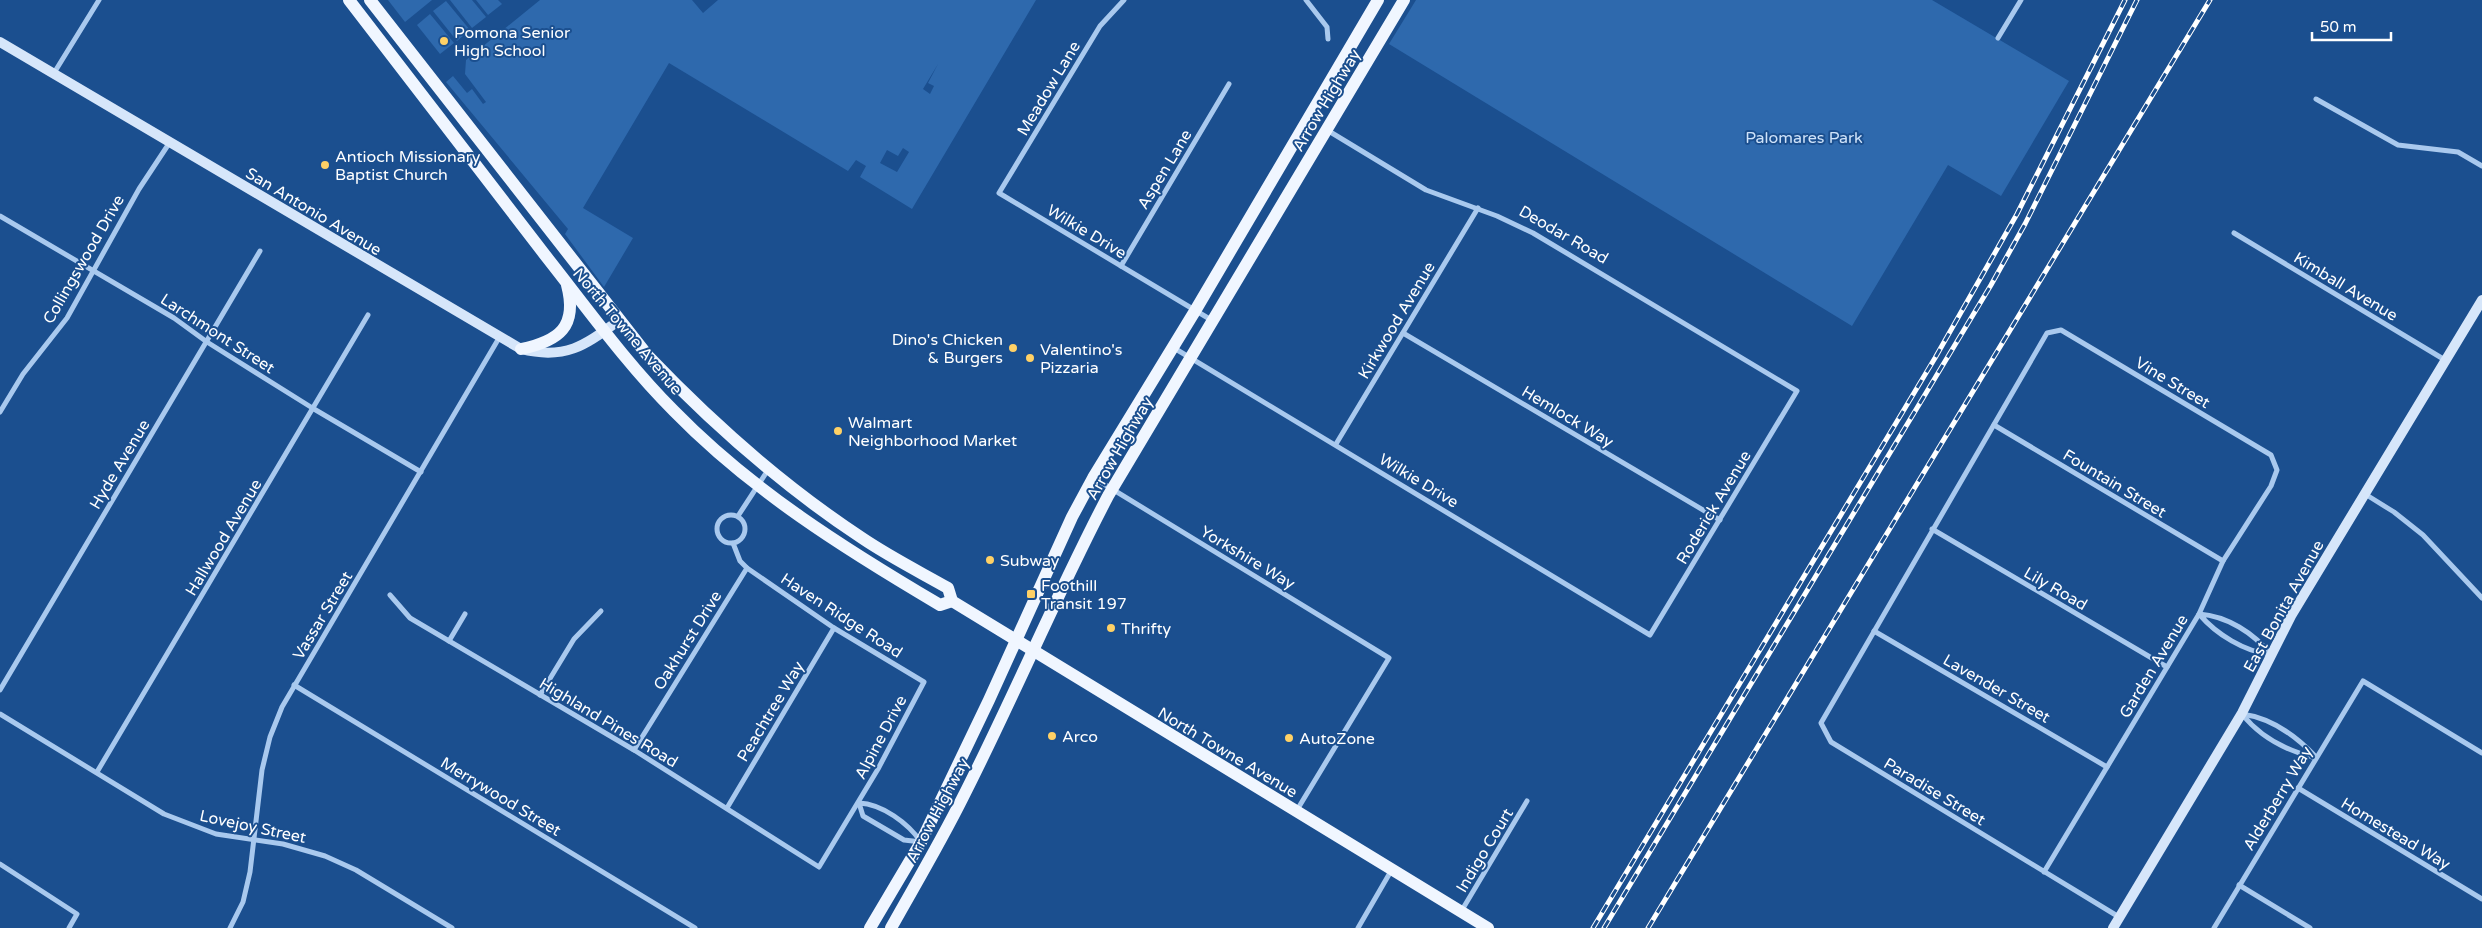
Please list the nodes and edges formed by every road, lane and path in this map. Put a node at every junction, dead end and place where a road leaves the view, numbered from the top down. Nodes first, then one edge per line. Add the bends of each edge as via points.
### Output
1 (99, 0) edge
2 (349, 0) edge
3 (370, 0) edge
4 (1124, 0) edge
5 (1306, 0) edge
6 (1378, 0) edge
7 (1404, 0) edge
8 (2021, 0) edge
9 (1998, 38) dead end
10 (1328, 39) dead end
11 (0, 42) edge
12 (54, 74) junction
13 (1229, 84) dead end
14 (2316, 99) dead end
15 (1307, 118) junction
16 (1326, 130) junction
17 (170, 142) junction
18 (2482, 166) edge
19 (999, 193) joint
20 (1478, 208) junction
21 (0, 216) edge
22 (2234, 233) dead end
23 (260, 251) dead end
24 (1121, 266) junction
25 (94, 271) junction
26 (565, 280) junction
27 (2482, 300) edge
28 (1195, 311) junction
29 (368, 315) dead end
30 (619, 320) junction
31 (1214, 321) junction
32 (605, 331) junction
33 (1403, 333) junction
34 (500, 338) junction
35 (207, 342) junction
36 (1173, 347) junction
37 (521, 349) junction
38 (1191, 358) junction
39 (2446, 360) junction
40 (1798, 391) joint
41 (314, 409) junction
42 (0, 412) edge
43 (1994, 425) junction
44 (1336, 444) junction
45 (768, 470) junction
46 (2276, 470) joint
47 (421, 472) junction
48 (1093, 478) junction
49 (758, 485) junction
50 (1112, 489) junction
51 (2365, 494) junction
52 (738, 516) junction
53 (1720, 520) junction
54 (1932, 530) junction
55 (733, 543) junction
56 (2223, 562) junction
57 (747, 568) junction
58 (390, 595) dead end
59 (2482, 598) edge
60 (952, 601) junction
61 (601, 611) dead end
62 (464, 614) dead end
63 (2199, 614) junction
64 (834, 628) junction
65 (1874, 631) junction
66 (1650, 635) joint
67 (448, 641) junction
68 (1016, 641) junction
69 (1034, 652) junction
70 (2271, 655) junction
71 (2167, 667) junction
72 (924, 682) joint
73 (294, 685) junction
74 (0, 690) edge
75 (540, 695) junction
76 (0, 714) edge
77 (2242, 714) junction
78 (634, 750) junction
79 (2482, 753) edge
80 (2316, 758) junction
81 (2107, 767) junction
82 (97, 772) junction
83 (2298, 788) junction
84 (1528, 802) dead end
85 (859, 803) junction
86 (727, 808) junction
87 (1296, 812) junction
88 (254, 840) junction
89 (921, 842) junction
90 (0, 864) edge
91 (819, 867) joint
92 (1392, 870) junction
93 (2044, 872) junction
94 (2239, 886) junction
95 (2482, 899) edge
96 (1461, 911) junction
97 (2120, 917) junction
98 (69, 928) edge
99 (230, 928) edge
100 (452, 928) edge
101 (695, 928) edge
102 (870, 928) edge
103 (891, 928) edge
104 (1358, 928) edge
105 (1488, 928) edge
106 (2113, 928) edge
107 (2214, 928) edge
108 (2310, 928) edge

1 - 12 street
2 - 26 main road, North Towne Avenue
3 - 30 main road, North Towne Avenue
4 - 19 street, Meadow Lane via 1100,26
5 - 10 street via 1327,27
6 - 15 main road, Arrow Highway
7 - 16 main road, Arrow Highway
8 - 9 street
11 - 12 main road, San Antonio Avenue
12 - 17 main road, San Antonio Avenue
13 - 24 street, Aspen Lane
14 - 18 street via 2398,145 2458,152
15 - 16 main road, Deodar Road
15 - 28 main road, Arrow Highway
16 - 20 street, Deodar Road via 1426,190
16 - 31 main road, Arrow Highway
17 - 25 street, Collingswood Drive via 139,189
17 - 34 main road, San Antonio Avenue
19 - 24 street, Wilkie Drive
20 - 33 street, Kirkwood Avenue
20 - 40 street, Deodar Road via 1533,233
21 - 25 street, Larchmont Street
22 - 39 street, Kimball Avenue
23 - 35 street, Hyde Avenue
24 - 28 street, Wilkie Drive
25 - 35 street, Larchmont Street via 174,318
25 - 42 street, Collingswood Drive via 67,318 22,374
26 - 32 main road, North Towne Avenue
26 - 37 main road via 571,312 564,326 541,344
27 - 39 main road, East Bonita Avenue
28 - 31 street, Wilkie Drive
28 - 36 main road, Arrow Highway
29 - 41 street, Hallwood Avenue
30 - 32 main road, San Antonio Avenue
30 - 45 main road, North Towne Avenue via 685,395
31 - 38 main road, Arrow Highway
32 - 37 main road, San Antonio Avenue via 583,345 559,353 542,354
32 - 49 main road, North Towne Avenue via 674,411
33 - 44 street, Kirkwood Avenue
33 - 53 street, Hemlock Way
34 - 37 main road, San Antonio Avenue
34 - 47 street, Vassar Street
35 - 41 street, Larchmont Street
35 - 74 street, Hyde Avenue
36 - 38 street, Wilkie Drive
36 - 48 main road, Arrow Highway
38 - 44 street, Wilkie Drive
38 - 50 main road, Arrow Highway
39 - 51 main road, East Bonita Avenue
40 - 53 street, Roderick Avenue
41 - 47 street, Larchmont Street
41 - 82 street, Hallwood Avenue
43 - 46 street, Vine Street via 2047,332 2061,330 2271,455
43 - 54 street
43 - 56 street, Fountain Street
44 - 66 street, Wilkie Drive
45 - 49 street
45 - 60 main road, North Towne Avenue via 863,539 948,588
46 - 56 street, Garden Avenue via 2270,486
47 - 73 street, Vassar Street
48 - 50 street, Yorkshire Way
48 - 68 main road, Arrow Highway via 1072,516
49 - 52 street
49 - 60 main road, North Towne Avenue via 867,562 940,605
50 - 69 main road, Arrow Highway via 1075,559
50 - 87 street, Yorkshire Way via 1389,658
51 - 59 street via 2423,535
51 - 70 main road, East Bonita Avenue
52 - 55 street via 744,522 745,531 741,539
52 - 55 street via 725,516 716,526 720,538
53 - 66 street, Roderick Avenue
54 - 65 street
54 - 71 street, Lily Road
55 - 57 street via 740,561
56 - 63 street, Garden Avenue
57 - 64 street, Haven Ridge Road
57 - 78 street, Oakhurst Drive
58 - 67 street, Highland Pines Road via 410,618
60 - 68 main road, North Towne Avenue
61 - 75 street via 574,639
62 - 67 street
63 - 70 street via 2209,626 2252,652
63 - 70 street via 2217,616 2259,639
63 - 71 street, Garden Avenue
64 - 72 street, Haven Ridge Road
64 - 86 street, Peachtree Way
65 - 81 street, Lavender Street
65 - 93 street, Paradise Street via 1821,723 1831,742
67 - 75 street, Highland Pines Road
68 - 69 main road, North Towne Avenue
68 - 89 main road, Arrow Highway
69 - 87 main road, North Towne Avenue
69 - 103 main road, Arrow Highway via 962,801
70 - 77 main road, East Bonita Avenue
71 - 81 street, Garden Avenue
72 - 85 street, Alpine Drive
73 - 88 street, Vassar Street via 270,737 262,770
73 - 101 street, Merrywood Street
75 - 78 street, Highland Pines Road
76 - 82 street, Lovejoy Street
77 - 80 street via 2254,729 2291,752
77 - 80 street via 2261,716 2298,739
77 - 97 main road, East Bonita Avenue
78 - 86 street, Highland Pines Road
79 - 80 street, Alderberry Way via 2363,681
80 - 83 street, Alderberry Way
81 - 93 street, Garden Avenue
82 - 88 street, Lovejoy Street via 181,822 216,834
83 - 94 street, Alderberry Way
83 - 95 street, Homestead Way
84 - 96 street, Indigo Court
85 - 89 street, Alpine Drive via 870,804 910,828
85 - 89 street, Alpine Drive via 863,816 904,840
85 - 91 street, Alpine Drive
86 - 91 street, Highland Pines Road
87 - 92 main road, North Towne Avenue
88 - 99 street, Vassar Street via 243,902
88 - 100 street, Lovejoy Street via 305,849 341,862
89 - 102 main road, Arrow Highway
90 - 98 street via 77,914
92 - 96 main road, North Towne Avenue
92 - 104 street
93 - 97 street, Paradise Street
94 - 107 street, Alderberry Way
94 - 108 street
96 - 105 main road, North Towne Avenue
97 - 106 main road, East Bonita Avenue

